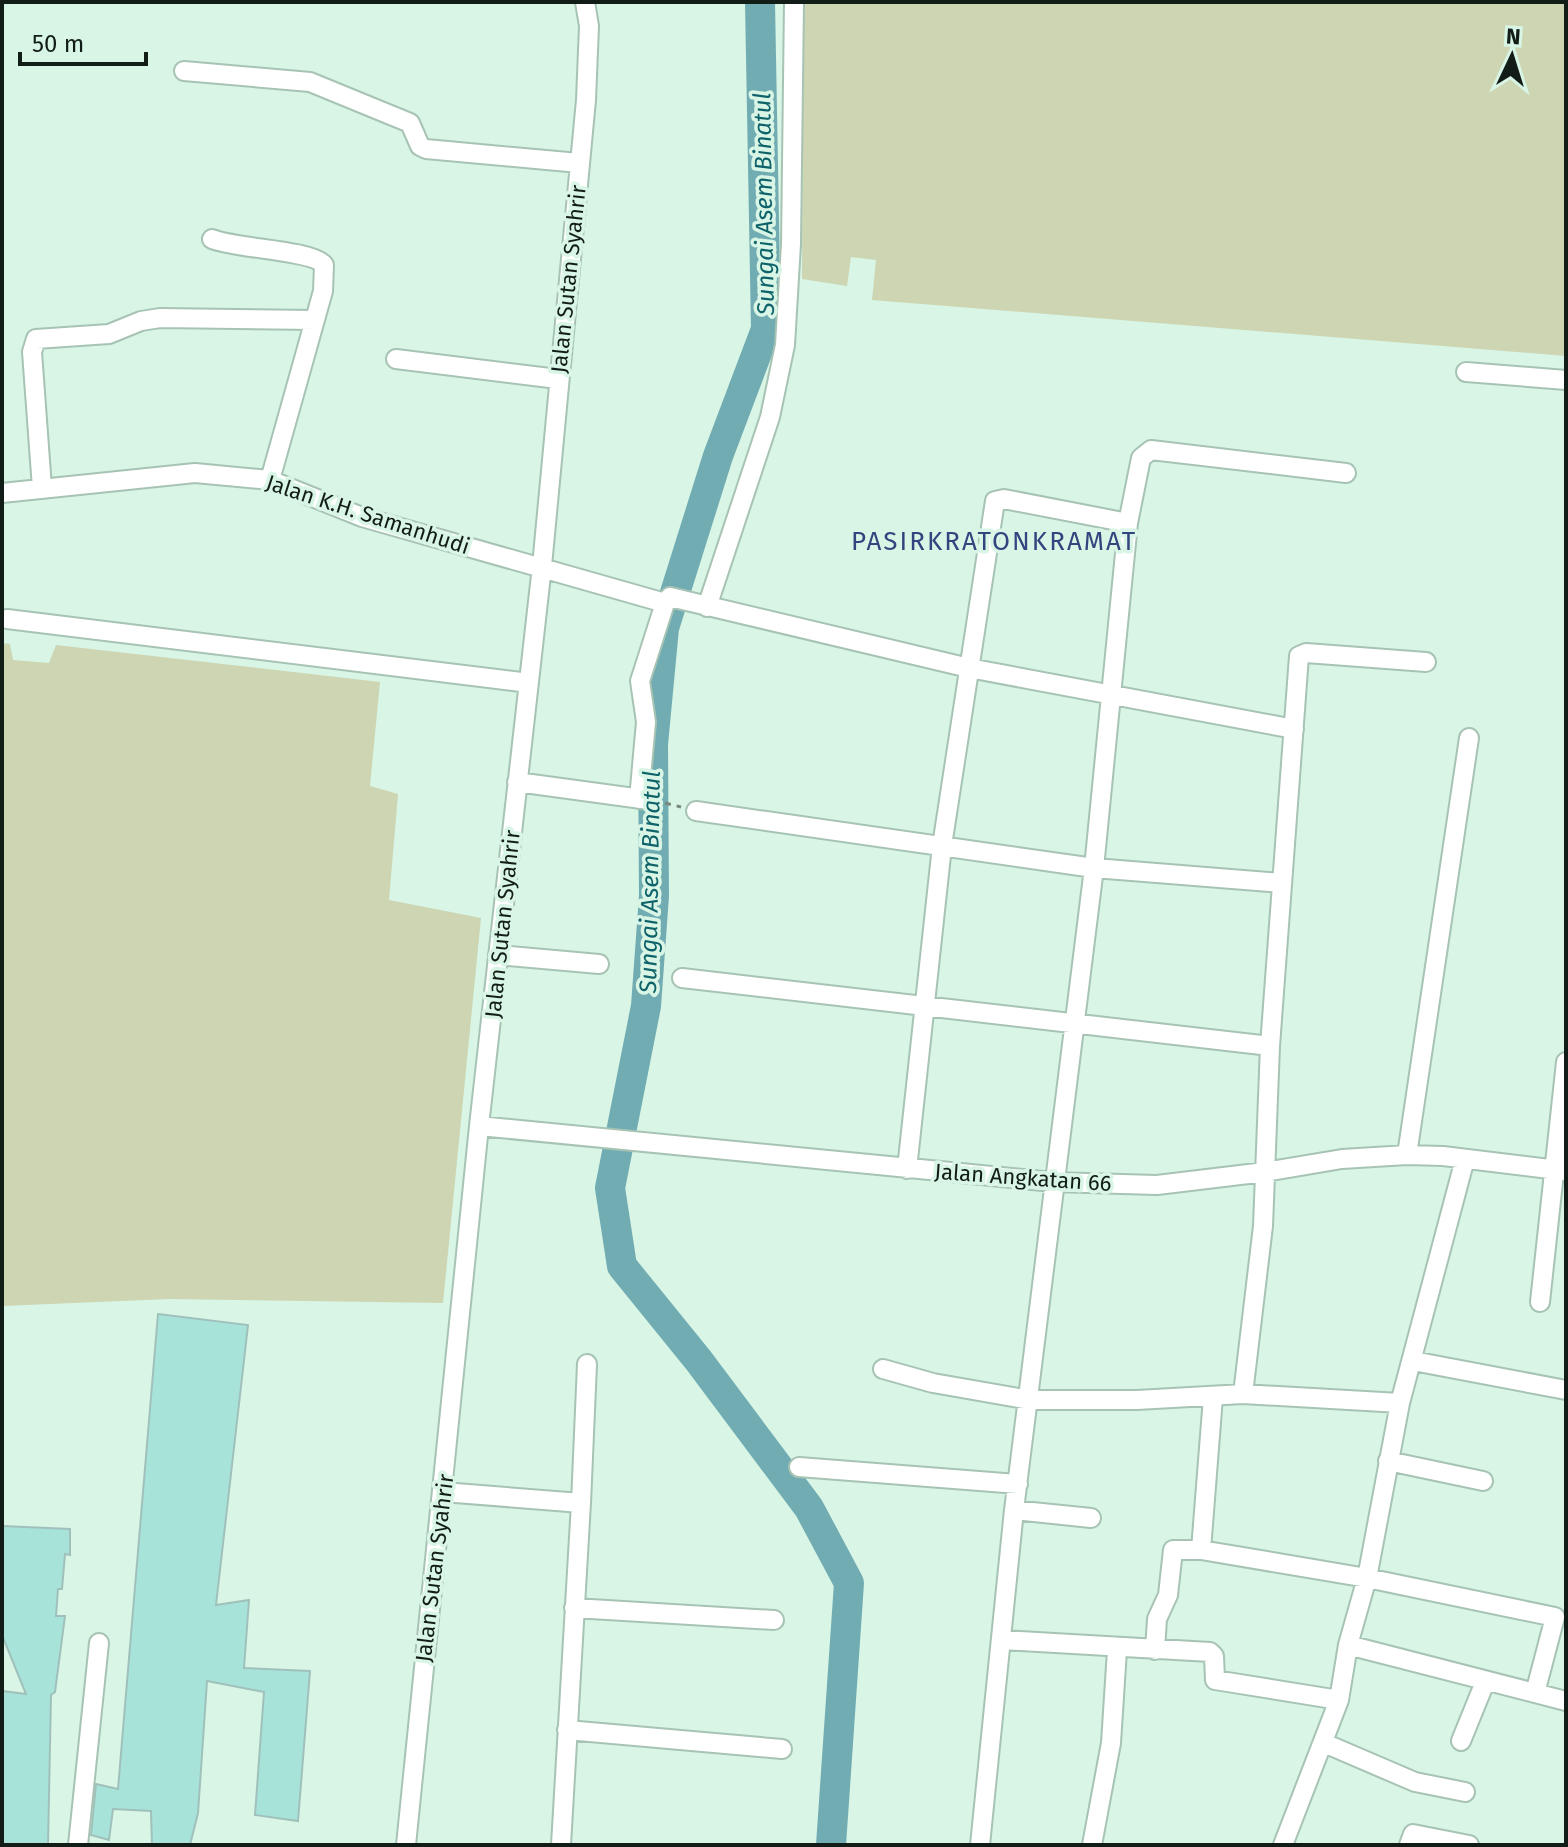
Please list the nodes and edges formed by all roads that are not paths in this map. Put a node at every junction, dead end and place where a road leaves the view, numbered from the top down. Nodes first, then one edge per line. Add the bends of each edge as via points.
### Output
1 (585, 2) edge
2 (794, 2) edge
3 (184, 71) dead end
4 (579, 163) junction
5 (212, 239) dead end
6 (315, 320) junction
7 (396, 359) dead end
8 (1466, 372) dead end
9 (558, 379) junction
10 (1566, 380) edge
11 (1346, 473) dead end
12 (270, 480) junction
13 (42, 488) junction
14 (2, 493) edge
15 (1128, 523) junction
16 (542, 566) junction
17 (668, 600) junction
18 (705, 606) junction
19 (7, 619) dead end
20 (1426, 662) dead end
21 (969, 668) junction
22 (529, 683) junction
23 (1110, 697) junction
24 (1294, 729) junction
25 (1469, 738) dead end
26 (517, 782) junction
27 (696, 811) road end
28 (942, 846) junction
29 (1094, 868) junction
30 (1282, 883) junction
31 (498, 955) junction
32 (599, 964) dead end
33 (682, 978) dead end
34 (926, 1008) junction
35 (1075, 1026) junction
36 (1270, 1046) junction
37 (1566, 1062) edge
38 (479, 1126) junction
39 (1407, 1155) junction
40 (1465, 1159) junction
41 (907, 1169) junction
42 (1559, 1171) edge
43 (1265, 1172) junction
44 (1053, 1182) junction
45 (1540, 1302) dead end
46 (1413, 1361) junction
47 (587, 1364) dead end
48 (883, 1369) dead end
49 (1566, 1390) edge
50 (1243, 1394) junction
51 (1213, 1397) junction
52 (1030, 1400) junction
53 (1400, 1403) junction
54 (1388, 1461) junction
55 (799, 1467) dead end
56 (1483, 1481) dead end
57 (1018, 1484) junction
58 (443, 1492) junction
59 (581, 1503) junction
60 (1014, 1510) junction
61 (1091, 1518) dead end
62 (1201, 1550) junction
63 (1367, 1578) junction
64 (574, 1608) junction
65 (774, 1620) dead end
66 (1002, 1640) junction
67 (99, 1643) dead end
68 (1348, 1645) junction
69 (1117, 1650) junction
70 (1155, 1650) junction
71 (1485, 1682) junction
72 (1535, 1693) junction
73 (1339, 1700) junction
74 (1566, 1701) edge
75 (567, 1730) junction
76 (1461, 1741) dead end
77 (1324, 1743) junction
78 (782, 1749) dead end
79 (1465, 1792) dead end
80 (78, 1845) edge
81 (406, 1845) edge
82 (561, 1845) edge
83 (980, 1845) edge
84 (1092, 1845) edge
85 (1283, 1845) edge
86 (1409, 1845) edge
87 (1469, 1845) edge

1 - 4 street, Jalan Sutan Syahrir via 588,56
2 - 18 street via 785,345 766,430
3 - 4 street via 295,80 330,89 410,123 426,149
4 - 9 street, Jalan Sutan Syahrir
5 - 6 street via 322,261 325,275
6 - 12 street
6 - 13 street via 160,318 109,334 36,339 32,352
7 - 9 street
8 - 10 street
9 - 16 street, Jalan Sutan Syahrir
11 - 15 street via 1147,450
12 - 13 street, Jalan K.H. Samanhudi via 195,473
12 - 16 street, Jalan K.H. Samanhudi via 362,517
13 - 14 street, Jalan K.H. Samanhudi
15 - 21 street via 997,499
15 - 23 street
16 - 17 street, Jalan K.H. Samanhudi
16 - 22 street, Jalan Sutan Syahrir
17 - 18 street, Jalan K.H. Samanhudi
17 - 26 street via 640,681 646,722 644,799
18 - 21 street, Jalan K.H. Samanhudi
19 - 22 street
20 - 24 street via 1300,655
21 - 23 street, Jalan K.H. Samanhudi
21 - 28 street
22 - 26 street, Jalan Sutan Syahrir
23 - 24 street, Jalan K.H. Samanhudi
23 - 29 street
24 - 30 street
25 - 39 street
26 - 31 street, Jalan Sutan Syahrir
27 - 28 street
28 - 29 street
28 - 34 street
29 - 30 street
29 - 35 street
30 - 36 street
31 - 32 street
31 - 38 street, Jalan Sutan Syahrir
33 - 34 street
34 - 35 street
34 - 41 street
35 - 36 street
35 - 44 street
36 - 43 street
37 - 42 street
38 - 41 street, Jalan Angkatan 66
38 - 58 street, Jalan Sutan Syahrir
39 - 40 street, Jalan Angkatan 66
39 - 43 street, Jalan Angkatan 66
40 - 42 street, Jalan Angkatan 66
40 - 46 street
41 - 44 street, Jalan Angkatan 66
42 - 45 street
43 - 44 street, Jalan Angkatan 66 via 1157,1185
43 - 50 street
44 - 52 street
46 - 49 street
46 - 53 street
47 - 59 street
48 - 52 street
50 - 51 street
50 - 53 street
51 - 52 street
51 - 62 street
52 - 57 street
53 - 54 street
54 - 56 street
54 - 63 street
55 - 57 street
57 - 60 street
58 - 59 street
58 - 81 street, Jalan Sutan Syahrir
59 - 64 street
60 - 61 street
60 - 66 street
62 - 63 street
62 - 70 street via 1173,1550
63 - 68 street
63 - 72 street via 1555,1617
64 - 65 street
64 - 75 street
66 - 69 street
66 - 83 street
67 - 80 street
68 - 71 street
68 - 73 street
69 - 70 street
69 - 84 street via 1111,1743
70 - 73 street via 1212,1653 1215,1680
71 - 72 street
71 - 76 street
72 - 74 street
73 - 77 street
75 - 78 street
75 - 82 street
77 - 79 street via 1415,1782
77 - 85 street
86 - 87 street via 1413,1834

